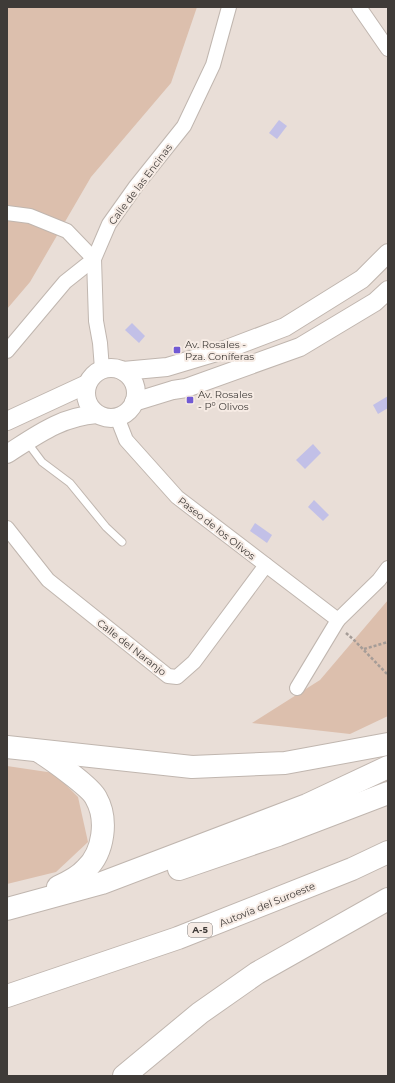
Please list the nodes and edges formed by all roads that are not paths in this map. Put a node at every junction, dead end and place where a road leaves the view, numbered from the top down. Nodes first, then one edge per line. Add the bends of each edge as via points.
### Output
1 (229, 7) edge
2 (359, 7) edge
3 (388, 49) edge
4 (7, 213) edge
5 (388, 253) edge
6 (94, 259) junction
7 (388, 290) edge
8 (7, 351) edge
9 (102, 369) junction
10 (123, 371) junction
11 (87, 384) junction
12 (134, 402) junction
13 (98, 414) junction
14 (117, 417) junction
15 (7, 421) edge
16 (27, 442) junction
17 (7, 454) edge
18 (7, 528) edge
19 (122, 542) dead end
20 (266, 565) junction
21 (388, 568) edge
22 (338, 620) junction
23 (297, 688) dead end
24 (388, 744) edge
25 (7, 747) edge
26 (38, 751) junction
27 (388, 767) edge
28 (388, 793) edge
29 (388, 852) edge
30 (388, 899) edge
31 (9, 913) edge
32 (7, 996) edge
33 (124, 1076) edge

1 - 6 street, Calle de las Encinas via 212,65 184,126 109,224
2 - 3 street
4 - 6 street via 30,216 68,231
5 - 10 street via 362,279 285,327 227,349 167,367
6 - 8 street via 65,282
6 - 9 street, Calle de las Encinas via 96,321
7 - 12 street via 375,302 300,347 186,388
9 - 10 street via 114,368
9 - 11 street via 94,374
10 - 12 street via 132,379 135,387
11 - 13 street via 86,399
11 - 15 street
12 - 14 street via 125,414
13 - 14 street via 106,418
13 - 16 street via 83,415 54,424
14 - 20 street, Paseo de los Olivos via 126,440 177,497
16 - 17 street
16 - 19 lane via 42,462 70,483 106,527
18 - 20 street, Calle del Naranjo via 48,580 168,676 177,677 194,662
20 - 22 street, Paseo de los Olivos
21 - 22 street
22 - 23 street
24 - 26 highway via 284,763 192,767
25 - 26 highway
26 - 31 highway via 60,765 96,797 103,823 99,850 86,869 66,884
27 - 31 highway via 307,805 109,880
28 - 31 highway via 271,838 67,906
29 - 32 highway, Autovía del Suroeste / A-5 via 352,870 178,938
30 - 33 highway via 257,973 200,1013

